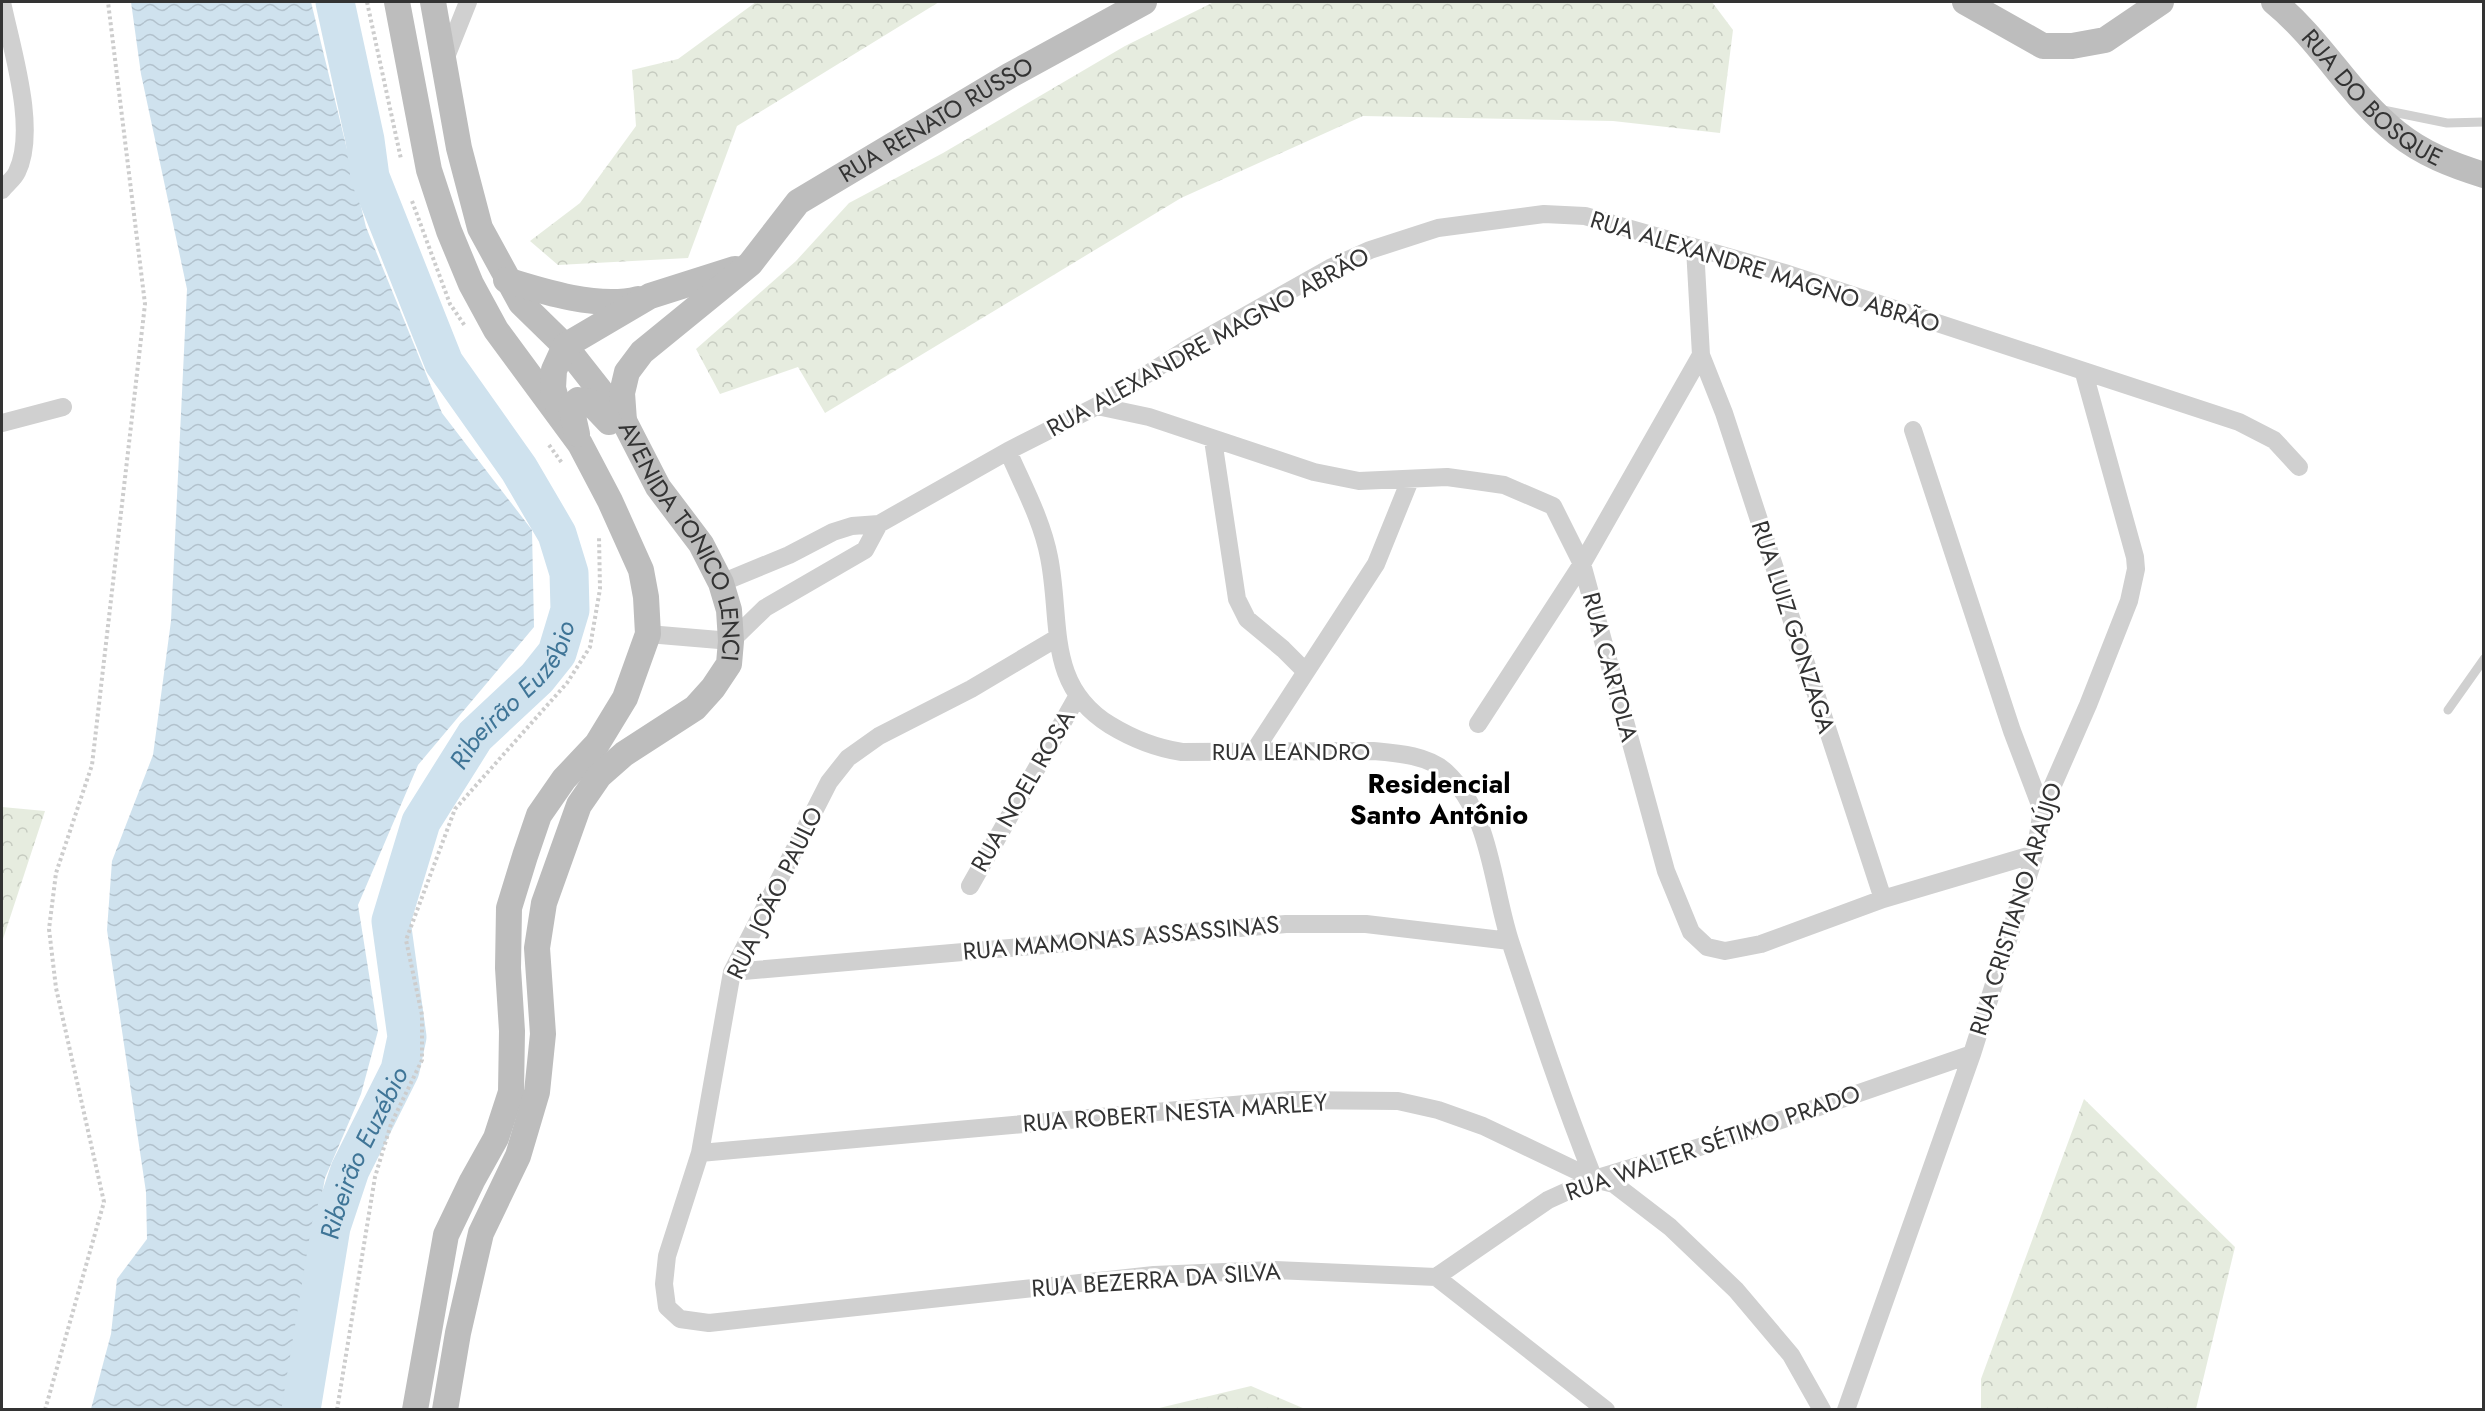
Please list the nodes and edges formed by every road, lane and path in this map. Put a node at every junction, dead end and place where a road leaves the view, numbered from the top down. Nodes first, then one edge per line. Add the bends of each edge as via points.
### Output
1 (2, 2) edge
2 (108, 2) edge
3 (367, 2) edge
4 (397, 2) edge
5 (433, 2) edge
6 (468, 2) edge
7 (1144, 2) edge
8 (1965, 2) edge
9 (2161, 2) edge
10 (2274, 2) edge
11 (444, 62) junction
12 (2369, 106) junction
13 (2484, 122) edge
14 (404, 169) dead end
15 (2484, 175) edge
16 (2, 190) edge
17 (410, 190) dead end
18 (1695, 248) junction
19 (750, 264) junction
20 (506, 280) junction
21 (650, 296) junction
22 (470, 333) dead end
23 (565, 346) junction
24 (1701, 355) junction
25 (2084, 373) junction
26 (1097, 406) junction
27 (63, 407) dead end
28 (624, 421) junction
29 (2, 423) edge
30 (1913, 430) dead end
31 (554, 431) junction
32 (1213, 440) junction
33 (580, 444) junction
34 (1008, 451) junction
35 (2299, 467) dead end
36 (565, 468) dead end
37 (1410, 480) junction
38 (658, 487) junction
39 (879, 524) junction
40 (595, 527) dead end
41 (789, 555) junction
42 (1582, 564) junction
43 (809, 582) junction
44 (721, 584) junction
45 (648, 634) junction
46 (1058, 638) junction
47 (731, 640) junction
48 (2484, 658) edge
49 (1306, 672) junction
50 (1077, 697) junction
51 (2448, 710) dead end
52 (1478, 724) dead end
53 (1255, 750) junction
54 (2042, 810) junction
55 (2035, 854) junction
56 (970, 886) dead end
57 (1883, 899) junction
58 (1510, 941) junction
59 (732, 972) junction
60 (1972, 1054) junction
61 (700, 1153) junction
62 (1594, 1179) junction
63 (1437, 1277) junction
64 (667, 1307) joint
65 (45, 1410) edge
66 (336, 1410) edge
67 (415, 1410) edge
68 (445, 1410) edge
69 (1606, 1410) edge
70 (1822, 1410) edge
71 (1846, 1410) edge

1 - 16 street via 23,107 24,150 16,174
2 - 65 path via 145,304 92,765 56,873 50,929 56,988 104,1202
3 - 14 path
4 - 31 main road, AVENIDA TONICO LENCI via 429,170 449,231 471,284
5 - 11 main road, AVENIDA TONICO LENCI
6 - 11 street
7 - 19 main road, RUA RENATO RUSSO via 1009,76 798,201
8 - 9 main road via 2043,46 2105,40
10 - 12 main road, RUA DO BOSQUE via 2292,16
11 - 20 main road, AVENIDA TONICO LENCI via 466,184 480,228
12 - 13 lane via 2447,123
12 - 15 main road, RUA DO BOSQUE via 2397,134 2442,162
17 - 22 path via 418,222 450,304
18 - 24 street
18 - 25 street, RUA ALEXANDRE MAGNO ABRÃO via 1788,274
18 - 26 street, RUA ALEXANDRE MAGNO ABRÃO via 1585,216 1544,214 1438,228 1330,268 1190,347
19 - 21 main road
19 - 28 main road, RUA RENATO RUSSO via 642,352 627,372 622,393
20 - 21 main road via 604,302
20 - 23 main road, AVENIDA TONICO LENCI via 532,317
21 - 23 main road
23 - 28 main road, AVENIDA TONICO LENCI
23 - 31 main road via 554,370
24 - 42 street
24 - 57 street, RUA LUIZ GONZAGA via 1724,413
25 - 35 street, RUA ALEXANDRE MAGNO ABRÃO via 2239,422 2274,440
25 - 54 street, RUA CRISTIANO ARAÚJO via 2136,569 2125,611
26 - 32 street, RUA CARTOLA via 1149,417
26 - 34 street, RUA ALEXANDRE MAGNO ABRÃO
27 - 29 street
28 - 38 main road, AVENIDA TONICO LENCI
30 - 54 street
31 - 33 main road, AVENIDA TONICO LENCI
31 - 36 path
32 - 37 street, RUA CARTOLA via 1314,472 1359,481
32 - 49 street via 1242,613
33 - 38 main road via 571,412 575,402 583,400 609,422
33 - 45 main road, AVENIDA TONICO LENCI via 640,570
34 - 39 street, RUA ALEXANDRE MAGNO ABRÃO
34 - 46 street, RUA LEANDRO via 1040,524 1049,558
37 - 42 street, RUA CARTOLA via 1447,477 1504,485 1542,499 1558,513
37 - 49 street via 1376,564
38 - 44 main road, AVENIDA TONICO LENCI via 701,544
39 - 41 street via 843,529
39 - 43 street via 865,550
40 - 66 path via 599,536 600,589 590,646 567,683 455,809 406,940 422,1015 422,1060 391,1124 375,1177
41 - 43 street
41 - 44 street
42 - 52 street
42 - 57 street, RUA CARTOLA via 1666,871 1691,932 1707,947 1725,951 1745,948
43 - 47 street via 765,608
44 - 47 main road, AVENIDA TONICO LENCI via 729,610
45 - 47 street
45 - 67 main road, AVENIDA TONICO LENCI via 626,698 597,744 564,779 539,815 509,908 511,1092 496,1138 446,1235
46 - 50 street, RUA LEANDRO via 1069,682
46 - 59 street, RUA JOÃO PAULO via 971,689 879,735 848,758 829,782
47 - 68 main road, AVENIDA TONICO LENCI via 729,664 713,688 694,708 615,762 599,776 579,805 544,903 537,948 543,1034 537,1092 518,1156 481,1233
48 - 51 lane
49 - 53 street
50 - 53 street, RUA LEANDRO via 1098,717 1155,748 1182,752
50 - 56 street, RUA NOEL ROSA
53 - 58 street, RUA LEANDRO via 1404,754 1445,771 1463,793 1481,828
54 - 55 street, RUA CRISTIANO ARAÚJO
55 - 57 street, RUA CARTOLA
55 - 60 street, RUA CRISTIANO ARAÚJO
58 - 59 street, RUA MAMONAS ASSASSINAS via 1366,924 1286,924
58 - 62 street, RUA LEANDRO
59 - 61 street, RUA JOÃO PAULO
60 - 62 street, RUA WALTER SÉTIMO PRADO via 1726,1139
60 - 71 street, RUA CRISTIANO ARAÚJO
61 - 62 street, RUA ROBERT NESTA MARLEY via 1290,1100 1398,1101 1483,1126
61 - 64 street, RUA JOÃO PAULO via 667,1256
62 - 63 street, RUA WALTER SÉTIMO PRADO via 1548,1200
62 - 70 street, RUA ROBERT NESTA MARLEY via 1614,1184 1670,1227 1736,1290 1791,1355
63 - 64 street, RUA BEZERRA DA SILVA via 1275,1269 1154,1275 709,1323 680,1319
63 - 69 street

